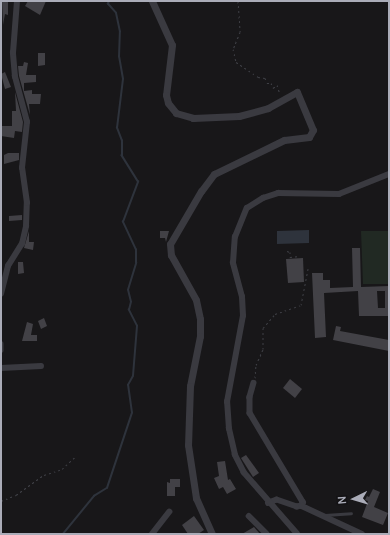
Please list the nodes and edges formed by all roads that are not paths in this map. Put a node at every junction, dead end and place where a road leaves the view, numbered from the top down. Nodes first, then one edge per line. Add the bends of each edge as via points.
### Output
1 (17, 1) edge
2 (152, 1) edge
3 (389, 174) edge
4 (1, 294) edge
5 (1, 344) edge
6 (1, 350) edge
7 (41, 366) dead end
8 (1, 368) edge
9 (254, 383) road end
10 (269, 503) junction
11 (302, 506) junction
12 (169, 512) dead end
13 (351, 513) dead end
14 (249, 516) dead end
15 (321, 516) junction
16 (152, 534) edge
17 (212, 534) edge
18 (267, 534) edge
19 (297, 534) edge
20 (362, 534) edge

1 - 4 street via 13,53 15,78 27,122 22,168 26,226 22,244 8,266
2 - 17 street via 172,45 166,95 168,103 176,113 193,118 239,116 268,108 292,94 299,93 312,134 309,137 284,140 214,174 170,244 171,255 196,300 200,318 200,336 189,399 188,445 196,498
3 - 10 street via 339,194 278,193 263,198 248,208 241,219 233,251 243,316 227,402 227,416 239,465
5 - 6 street
7 - 8 street
9 - 11 street via 250,397 250,413 303,499
10 - 11 street via 277,500 294,507
10 - 19 street
11 - 15 street
12 - 16 street
13 - 15 lane
14 - 18 street
15 - 20 street

